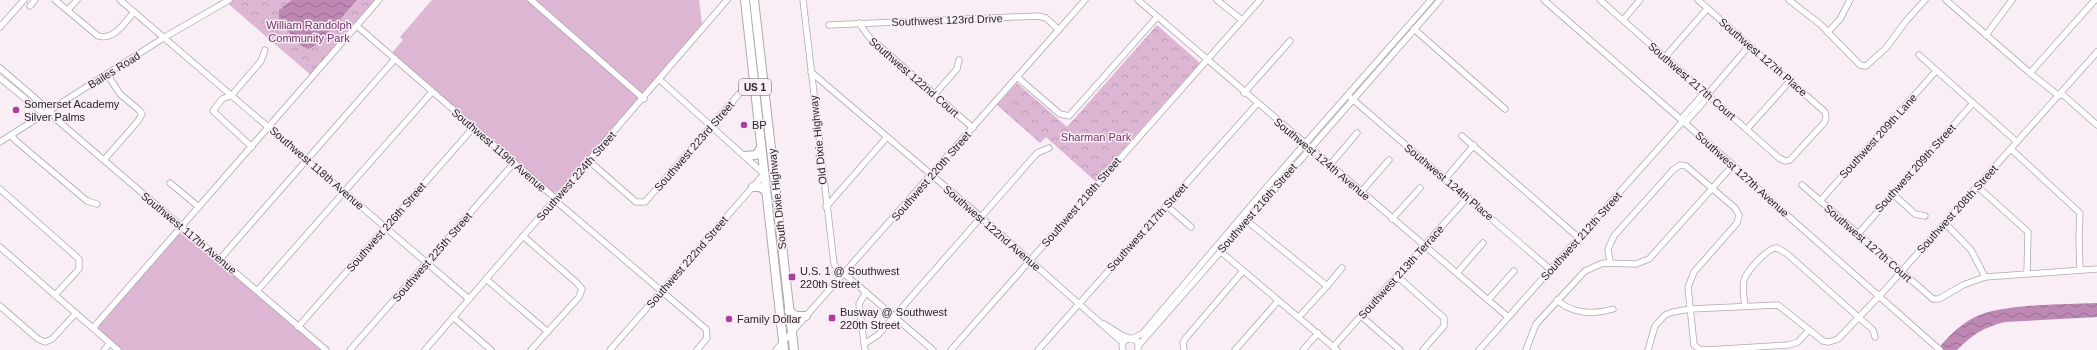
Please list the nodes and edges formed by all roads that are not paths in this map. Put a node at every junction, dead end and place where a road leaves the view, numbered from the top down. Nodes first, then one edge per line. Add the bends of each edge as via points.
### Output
1 (24, 0) edge
2 (35, 0) edge
3 (55, 0) edge
4 (77, 0) edge
5 (120, 0) edge
6 (229, 0) edge
7 (379, 0) edge
8 (531, 0) edge
9 (727, 0) edge
10 (745, 0) edge
11 (750, 0) edge
12 (754, 0) edge
13 (803, 0) edge
14 (1085, 0) edge
15 (1138, 0) edge
16 (1217, 0) edge
17 (1260, 0) edge
18 (1431, 0) edge
19 (1440, 0) edge
20 (1544, 0) edge
21 (1600, 0) edge
22 (1640, 0) edge
23 (1698, 0) edge
24 (1789, 0) edge
25 (1850, 0) edge
26 (1925, 0) edge
27 (1946, 0) edge
28 (2012, 0) edge
29 (2095, 0) edge
30 (30, 6) dead end
31 (1708, 9) junction
32 (68, 10) junction
33 (134, 12) junction
34 (1157, 17) junction
35 (1242, 20) junction
36 (1623, 20) junction
37 (859, 23) junction
38 (829, 25) dead end
39 (357, 26) junction
40 (1, 27) edge
41 (1414, 29) junction
42 (1059, 30) junction
43 (1828, 32) junction
44 (1986, 35) junction
45 (165, 38) junction
46 (1290, 41) dead end
47 (1750, 46) junction
48 (265, 50) dead end
49 (760, 52) junction
50 (1919, 55) dead end
51 (2096, 56) edge
52 (1665, 57) junction
53 (395, 59) junction
54 (959, 60) dead end
55 (1206, 60) junction
56 (0, 68) edge
57 (1936, 71) junction
58 (811, 72) junction
59 (2030, 73) junction
60 (107, 74) junction
61 (1017, 77) junction
62 (0, 78) edge
63 (660, 80) junction
64 (1790, 81) junction
65 (746, 86) dead end
66 (432, 92) junction
67 (1244, 93) junction
68 (935, 94) junction
69 (1707, 94) junction
70 (2060, 94) junction
71 (232, 95) junction
72 (1348, 95) junction
73 (644, 99) junction
74 (1353, 100) junction
75 (1973, 103) junction
76 (1257, 104) junction
77 (1505, 109) dead end
78 (51, 113) junction
79 (44, 114) junction
80 (1683, 121) junction
81 (2097, 125) edge
82 (711, 126) junction
83 (269, 127) junction
84 (473, 128) junction
85 (973, 128) junction
86 (1747, 129) junction
87 (1357, 133) dead end
88 (11, 135) junction
89 (1462, 136) dead end
90 (887, 137) junction
91 (0, 142) edge
92 (2017, 142) junction
93 (1307, 146) junction
94 (1474, 146) junction
95 (252, 147) junction
96 (761, 148) junction
97 (1048, 148) dead end
98 (2011, 149) junction
99 (746, 156) junction
100 (104, 160) junction
101 (306, 160) junction
102 (588, 160) junction
103 (1389, 160) dead end
104 (772, 161) junction
105 (1785, 161) joint
106 (514, 163) junction
107 (1330, 164) junction
108 (1733, 165) junction
109 (764, 174) junction
110 (932, 175) junction
111 (1446, 178) junction
112 (170, 183) dead end
113 (1802, 185) dead end
114 (753, 187) junction
115 (1978, 187) junction
116 (1420, 188) dead end
117 (1712, 188) junction
118 (0, 189) edge
119 (766, 191) junction
120 (344, 192) junction
121 (1361, 192) junction
122 (1893, 194) junction
123 (555, 198) junction
124 (1468, 198) junction
125 (1820, 201) junction
126 (97, 204) dead end
127 (1252, 204) junction
128 (1166, 206) junction
129 (199, 207) junction
130 (826, 207) junction
131 (1926, 216) dead end
132 (981, 217) junction
133 (1392, 219) junction
134 (1247, 220) junction
135 (1945, 224) junction
136 (182, 226) junction
137 (1191, 227) dead end
138 (385, 228) junction
139 (1858, 234) junction
140 (523, 236) junction
141 (1579, 238) junction
142 (781, 239) junction
143 (1483, 243) dead end
144 (1425, 246) junction
145 (0, 247) edge
146 (1220, 251) junction
147 (220, 259) junction
148 (774, 261) junction
149 (1030, 261) junction
150 (1610, 262) junction
151 (427, 263) junction
152 (1342, 268) dead end
153 (2097, 269) edge
154 (1550, 270) junction
155 (2080, 270) junction
156 (1243, 271) junction
157 (1514, 271) dead end
158 (1901, 272) junction
159 (1457, 273) junction
160 (2027, 273) junction
161 (844, 274) junction
162 (1396, 276) junction
163 (1985, 277) junction
164 (486, 279) junction
165 (1327, 286) junction
166 (257, 291) junction
167 (662, 292) junction
168 (866, 292) junction
169 (55, 295) junction
170 (1879, 296) junction
171 (469, 299) junction
172 (1488, 300) junction
173 (1557, 300) junction
174 (1278, 301) junction
175 (1079, 304) junction
176 (0, 306) edge
177 (1745, 306) junction
178 (1613, 309) dead end
179 (1690, 309) junction
180 (789, 311) junction
181 (76, 313) junction
182 (806, 316) junction
183 (894, 316) junction
184 (1361, 316) junction
185 (453, 317) junction
186 (1299, 317) junction
187 (1508, 317) junction
188 (1859, 317) junction
189 (1100, 322) junction
190 (298, 327) junction
191 (93, 328) junction
192 (1809, 330) junction
193 (548, 332) junction
194 (792, 333) junction
195 (1318, 333) junction
196 (1875, 337) dead end
197 (1131, 338) junction
198 (110, 343) junction
199 (784, 346) edge
200 (865, 347) edge
201 (1122, 348) edge
202 (1138, 349) edge
203 (1335, 349) edge
204 (1938, 349) edge
205 (104, 350) edge
206 (118, 350) edge
207 (326, 350) edge
208 (350, 350) edge
209 (425, 350) edge
210 (491, 350) edge
211 (531, 350) edge
212 (610, 350) edge
213 (697, 350) edge
214 (776, 350) edge
215 (790, 350) edge
216 (794, 350) edge
217 (933, 350) edge
218 (951, 350) edge
219 (1038, 350) edge
220 (1184, 350) edge
221 (1235, 350) edge
222 (1303, 350) edge
223 (1400, 350) edge
224 (1423, 350) edge
225 (1479, 350) edge
226 (1526, 350) edge
227 (1648, 350) edge

1 - 40 street
2 - 30 street
3 - 32 street
4 - 32 street
5 - 33 street, Southwest 118th Avenue
6 - 45 street, Bailes Road
7 - 39 street
8 - 73 street
9 - 63 street, Southwest 224th Street
10 - 96 highway, South Dixie Highway / US 1
11 - 49 highway via 754,41
12 - 49 highway, South Dixie Highway / US 1
13 - 58 street, Old Dixie Highway
14 - 42 street, Southwest 220th Street
15 - 34 street, Southwest 124th Avenue
16 - 35 street
17 - 35 street, Southwest 218th Street
18 - 72 street, Southwest 216th Street
19 - 41 street, Southwest 216th Street
20 - 80 street, Southwest 127th Avenue
21 - 36 street, Southwest 217th Court
22 - 36 street
23 - 31 street, Southwest 127th Place
24 - 43 street
25 - 43 street via 1840,19
26 - 43 street via 1886,48 1866,66 1860,64
27 - 44 street
28 - 44 street
29 - 59 street
31 - 47 street, Southwest 127th Place
31 - 52 street
32 - 33 street via 98,36 103,37 115,33
33 - 45 street, Southwest 118th Avenue
34 - 55 street, Southwest 124th Avenue
34 - 61 street via 1073,113 1065,116 1060,114
35 - 55 street, Southwest 218th Street
36 - 52 street, Southwest 217th Court
37 - 38 street, Southwest 123rd Drive
37 - 42 street, Southwest 123rd Drive via 1038,16 1046,18
37 - 68 street, Southwest 122nd Court via 869,37
39 - 53 street, Southwest 119th Avenue
39 - 83 street
41 - 74 street, Southwest 216th Street
41 - 77 street
42 - 61 street, Southwest 220th Street
44 - 59 street
45 - 60 street, Bailes Road
45 - 71 street, Southwest 118th Avenue
46 - 67 street
47 - 64 street, Southwest 127th Place
47 - 69 street, Southwest 212th Street
48 - 71 street via 261,61
49 - 104 highway, South Dixie Highway / US 1
50 - 57 street
51 - 70 street, Southwest 208th Street
52 - 69 street, Southwest 217th Court
53 - 66 street, Southwest 119th Avenue
53 - 101 street
54 - 68 street via 957,68
55 - 67 street, Southwest 124th Avenue
55 - 149 street, Southwest 218th Street
56 - 78 street, Southwest 117th Avenue
57 - 75 street
57 - 125 street, Southwest 209th Lane
58 - 90 street, Southwest 122nd Avenue
58 - 130 street, Old Dixie Highway
59 - 70 street
60 - 78 street, Bailes Road
60 - 100 street via 120,94 142,114
61 - 85 street, Southwest 220th Street
62 - 79 street
63 - 73 street, Southwest 224th Street
63 - 82 street
64 - 86 street
64 - 105 street, Southwest 127th Place via 1824,110 1826,116 1824,122 1792,158
65 - 82 street, Southwest 223rd Street
66 - 84 street, Southwest 119th Avenue
66 - 120 street
67 - 76 street, Southwest 124th Avenue
68 - 85 street, Southwest 122nd Court
69 - 80 street, Southwest 212th Street
69 - 86 street, Southwest 217th Court
70 - 81 street
70 - 92 street, Southwest 208th Street
71 - 83 street, Southwest 118th Avenue
71 - 95 street via 225,97 213,111
72 - 74 street, Southwest 124th Place
72 - 93 street, Southwest 216th Street
73 - 102 street, Southwest 224th Street
74 - 93 street, Southwest 216th Street
74 - 111 street, Southwest 124th Place
75 - 92 street
75 - 122 street, Southwest 209th Street
76 - 93 street, Southwest 124th Avenue
76 - 128 street, Southwest 217th Street
78 - 79 street
78 - 100 street, Southwest 117th Avenue
79 - 88 street
80 - 108 street, Southwest 127th Avenue
80 - 141 street, Southwest 212th Street
82 - 99 street
82 - 102 street, Southwest 223rd Street via 645,202 636,202
83 - 95 street
83 - 101 street, Southwest 118th Avenue
84 - 106 street, Southwest 119th Avenue
84 - 138 street, Southwest 226th Street
85 - 110 street, Southwest 220th Street
86 - 105 street, Southwest 217th Court
87 - 107 street
88 - 91 street
88 - 126 street via 87,202
89 - 94 street
90 - 110 street, Southwest 122nd Avenue
90 - 130 street
92 - 98 street, Southwest 208th Street
93 - 107 street, Southwest 124th Avenue
93 - 127 street, Southwest 216th Street
93 - 134 street, Southwest 216th Street
94 - 111 street
94 - 141 street
95 - 129 street
96 - 99 highway via 756,155
96 - 109 highway, South Dixie Highway / US 1
97 - 132 street via 1037,153
98 - 115 street, Southwest 208th Street
98 - 155 street via 2080,213
99 - 109 street
100 - 136 street, Southwest 117th Avenue
101 - 120 street, Southwest 118th Avenue
101 - 147 street
102 - 123 street, Southwest 224th Street
103 - 121 street
104 - 109 highway
104 - 142 highway, South Dixie Highway / US 1
106 - 123 street, Southwest 119th Avenue
106 - 151 street, Southwest 225th Street
107 - 121 street, Southwest 124th Avenue
108 - 117 street
108 - 170 street, Southwest 127th Avenue
109 - 114 street, Southwest 222nd Street
109 - 119 highway, South Dixie Highway / US 1
109 - 142 highway via 770,181 776,230
110 - 132 street, Southwest 122nd Avenue
110 - 161 street, Southwest 220th Street
111 - 124 street, Southwest 124th Place
112 - 129 street
113 - 125 street, Southwest 127th Court
114 - 119 highway
114 - 167 street, Southwest 222nd Street
115 - 135 street, Southwest 208th Street
115 - 160 street via 2028,232
116 - 133 street
117 - 150 street via 1649,259 1636,264
117 - 150 street via 1689,167 1682,165 1673,170 1611,240 1608,249
117 - 179 street via 1735,208 1739,215 1737,223 1692,275 1688,287
118 - 169 street via 78,256 78,269
119 - 148 highway, South Dixie Highway / US 1
120 - 138 street, Southwest 118th Avenue
120 - 166 street
121 - 133 street, Southwest 124th Avenue
122 - 131 street via 1915,214
122 - 139 street, Southwest 209th Street
123 - 140 street, Southwest 224th Street
123 - 167 street, Southwest 119th Avenue
124 - 144 street, Southwest 213th Terrace
124 - 154 street, Southwest 124th Place
125 - 139 street, Southwest 127th Court
127 - 146 street via 1250,211 1224,239
127 - 197 street, Southwest 216th Street via 1143,333
128 - 137 street
128 - 175 street, Southwest 217th Street
129 - 136 street
130 - 161 street, Old Dixie Highway via 834,264
132 - 149 street, Southwest 122nd Avenue
132 - 183 street
133 - 144 street, Southwest 124th Avenue
134 - 146 street, Southwest 216th Street
134 - 165 street
135 - 158 street, Southwest 208th Street
135 - 163 street via 1971,250
136 - 147 street, Southwest 117th Avenue
136 - 191 street
138 - 151 street, Southwest 118th Avenue
138 - 190 street, Southwest 226th Street
139 - 158 street, Southwest 127th Court
140 - 164 street, Southwest 224th Street
140 - 193 street via 582,289 580,295
141 - 154 street, Southwest 212th Street
142 - 180 highway, South Dixie Highway / US 1
143 - 159 street
144 - 159 street, Southwest 124th Avenue
144 - 162 street, Southwest 213th Terrace
145 - 169 street
146 - 156 street
146 - 202 street, Southwest 216th Street
147 - 166 street, Southwest 117th Avenue
148 - 194 highway via 779,271 786,326
148 - 199 highway, South Dixie Highway / US 1
149 - 175 street, Southwest 122nd Avenue
149 - 218 street, Southwest 218th Street
150 - 173 street via 1595,265 1585,271
151 - 171 street, Southwest 118th Avenue
151 - 208 street, Southwest 225th Street
152 - 165 street
153 - 155 street
154 - 187 street, Southwest 212th Street
155 - 160 street
156 - 174 street
156 - 220 street via 1185,339
157 - 172 street
158 - 163 street, Southwest 127th Court via 1936,300 1963,285
158 - 170 street, Southwest 208th Street
159 - 172 street, Southwest 124th Avenue
160 - 163 street
161 - 168 street, Old Dixie Highway
161 - 182 street, Southwest 220th Street
162 - 184 street, Southwest 213th Terrace
162 - 224 street via 1445,321 1442,329
164 - 171 street, Southwest 224th Street
164 - 193 street
165 - 186 street
166 - 190 street, Southwest 117th Avenue
167 - 212 street, Southwest 222nd Street
167 - 213 street, Southwest 119th Avenue via 706,329 707,338
168 - 183 street, Old Dixie Highway
168 - 200 street via 859,304
169 - 181 street
170 - 188 street, Southwest 208th Street
170 - 204 street, Southwest 127th Avenue
171 - 185 street, Southwest 224th Street
172 - 187 street, Southwest 124th Avenue
173 - 178 street via 1571,310 1602,312
173 - 226 street via 1534,327
174 - 186 street
174 - 221 street
175 - 189 street, Southwest 122nd Avenue
175 - 219 street, Southwest 217th Street
176 - 181 street via 38,339 46,342 52,339
177 - 179 street, Southwest 208th Street
177 - 188 street via 1745,279 1766,253 1775,247 1786,253
177 - 192 street, Southwest 208th Street via 1778,305
179 - 192 street via 1692,340 1697,348 1707,350 1788,345 1798,342
179 - 227 street, Southwest 208th Street via 1673,312 1662,318 1653,330
180 - 182 highway via 796,316
180 - 194 highway, South Dixie Highway / US 1
181 - 191 street
182 - 194 street, Southwest 220th Street
183 - 200 street
183 - 217 street, Old Dixie Highway
184 - 203 street, Southwest 213th Terrace
184 - 223 street
185 - 209 street, Southwest 224th Street
185 - 210 street
186 - 195 street
187 - 225 street, Southwest 212th Street
188 - 192 street, Southwest 208th Street via 1833,342 1823,341
188 - 196 street via 1873,330
189 - 197 street, Southwest 122nd Avenue
189 - 201 street, Southwest 122nd Avenue
190 - 207 street, Southwest 117th Avenue
191 - 198 street
193 - 211 street
194 - 199 street, Southwest 220th Street
194 - 216 highway, South Dixie Highway / US 1
195 - 203 street
195 - 222 street
197 - 201 street, Southwest 216th Street
197 - 202 street
198 - 205 street
198 - 206 street
199 - 214 street, Southwest 220th Street
199 - 215 highway

